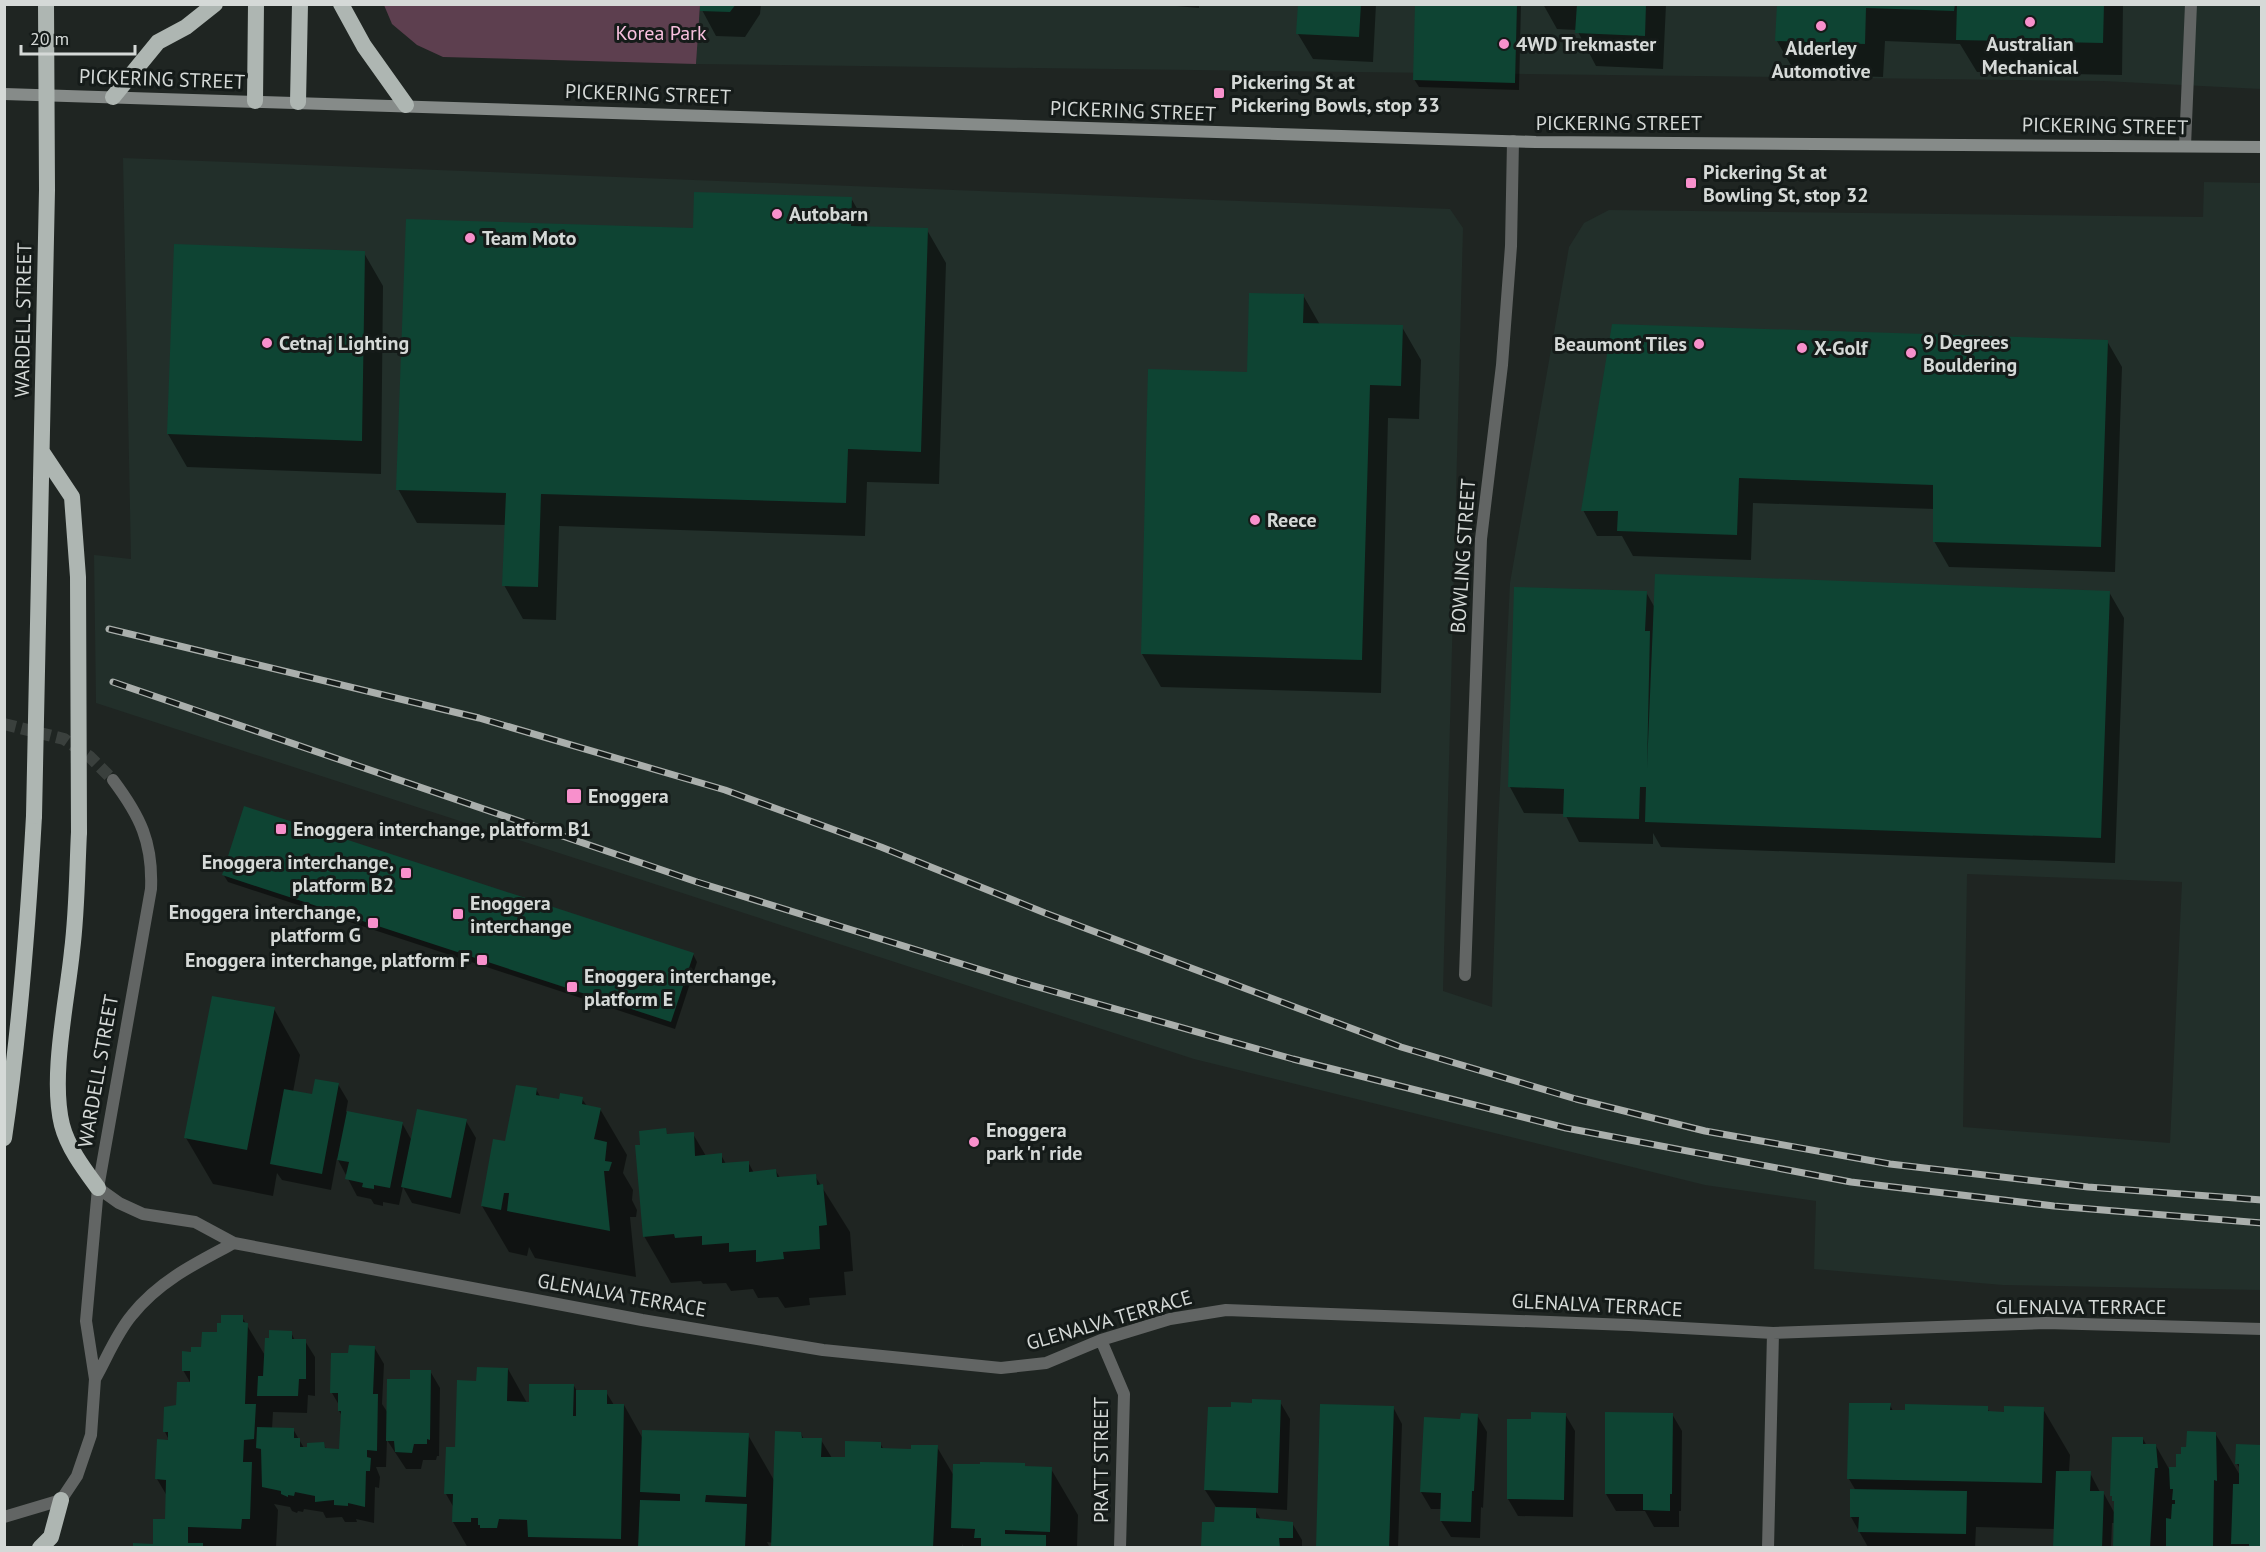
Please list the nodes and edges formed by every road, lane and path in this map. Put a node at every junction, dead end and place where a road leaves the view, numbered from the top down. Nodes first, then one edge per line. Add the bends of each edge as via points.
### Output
1 (46, 4) edge
2 (215, 4) edge
3 (256, 4) edge
4 (300, 4) edge
5 (341, 4) edge
6 (2191, 4) edge
7 (4, 94) edge
8 (113, 97) junction
9 (255, 101) junction
10 (298, 102) junction
11 (406, 105) junction
12 (1513, 141) junction
13 (2185, 146) junction
14 (2262, 147) edge
15 (42, 452) junction
16 (113, 780) tunnel mouth
17 (1465, 975) dead end
18 (4, 1138) edge
19 (98, 1188) junction
20 (234, 1243) junction
21 (2262, 1329) edge
22 (1773, 1333) junction
23 (1101, 1340) junction
24 (95, 1379) junction
25 (62, 1500) junction
26 (4, 1517) edge
27 (40, 1548) edge
28 (1120, 1548) edge
29 (1768, 1548) edge

1 - 15 highway, WARDELL STREET, bridge
2 - 8 highway via 186,27 158,42
3 - 9 highway
4 - 10 highway
5 - 11 highway via 364,46
6 - 13 street
7 - 8 main road, PICKERING STREET
8 - 9 main road, PICKERING STREET
9 - 10 main road, PICKERING STREET
10 - 11 main road, PICKERING STREET
11 - 12 main road, PICKERING STREET
12 - 13 main road, PICKERING STREET
12 - 17 street, BOWLING STREET via 1511,246 1502,365 1480,539
13 - 14 main road, PICKERING STREET
15 - 18 highway, WARDELL STREET, bridge via 34,816 27,943
15 - 19 highway, bridge via 72,497 78,577 79,832 73,947 59,1063 59,1105 71,1148
16 - 19 street, WARDELL STREET via 143,826 152,868
19 - 20 street, GLENALVA TERRACE via 143,1214 195,1222
19 - 24 street, WARDELL STREET via 86,1321
20 - 23 street, GLENALVA TERRACE via 824,1350 1001,1368 1046,1363
20 - 24 street, WARDELL STREET via 171,1277 148,1296 117,1336
21 - 22 street, GLENALVA TERRACE via 2046,1323
22 - 23 street, GLENALVA TERRACE via 1226,1310 1170,1319
22 - 29 street
23 - 28 street, PRATT STREET via 1124,1394
24 - 25 street, WARDELL STREET via 86,1450 77,1476
25 - 26 street
25 - 27 highway via 51,1537

